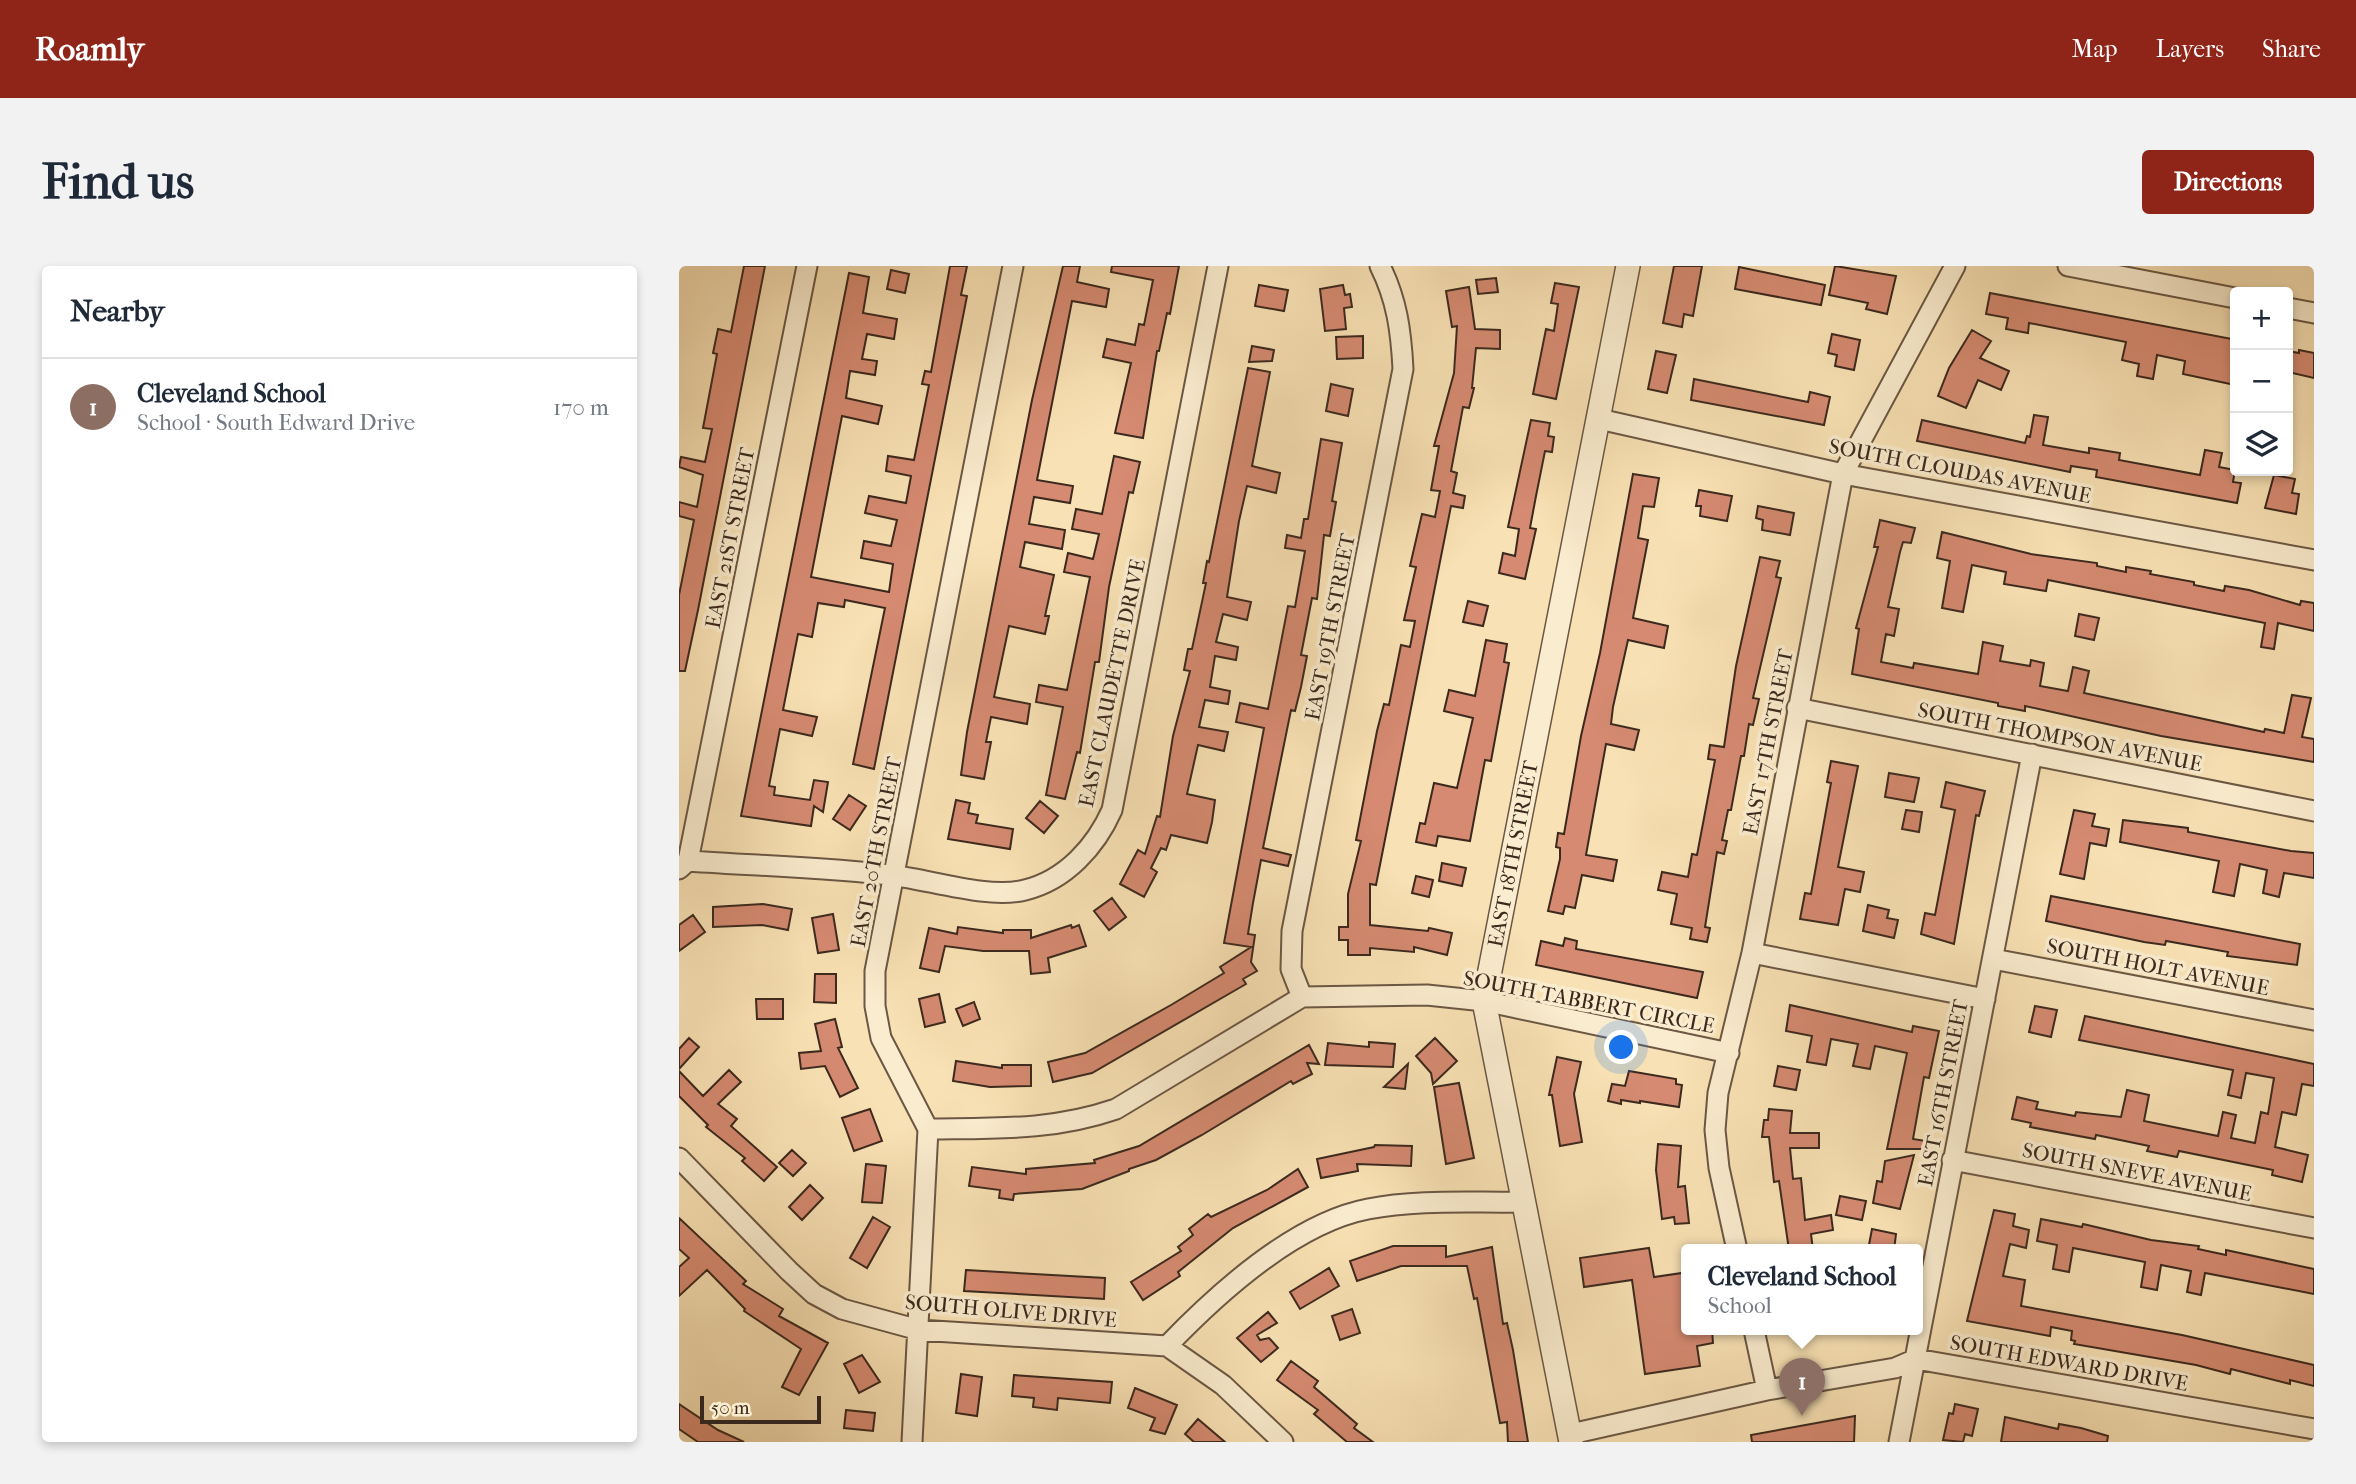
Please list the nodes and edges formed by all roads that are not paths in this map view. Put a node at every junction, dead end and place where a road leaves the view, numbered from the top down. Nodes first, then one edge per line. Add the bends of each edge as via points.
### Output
1 (807, 266) edge
2 (1013, 266) edge
3 (1219, 266) edge
4 (1380, 266) edge
5 (1628, 266) edge
6 (1955, 266) edge
7 (2068, 266) edge
8 (2230, 297) edge
9 (2293, 309) edge
10 (2314, 313) edge
11 (1599, 419) junction
12 (1843, 474) junction
13 (2314, 560) edge
14 (1797, 708) junction
15 (2032, 754) junction
16 (2314, 811) edge
17 (684, 865) edge
18 (894, 876) junction
19 (1752, 953) junction
20 (1993, 959) junction
21 (1302, 998) junction
22 (1985, 999) junction
23 (1484, 1001) junction
24 (2314, 1020) edge
25 (1728, 1053) junction
26 (928, 1129) junction
27 (679, 1158) edge
28 (1952, 1160) junction
29 (1523, 1202) junction
30 (2314, 1228) edge
31 (1736, 1244) edge
32 (1923, 1320) edge
33 (919, 1329) junction
34 (1755, 1335) edge
35 (1920, 1335) edge
36 (1167, 1346) junction
37 (1916, 1359) junction
38 (1767, 1390) junction
39 (2314, 1429) edge
40 (1571, 1438) edge
41 (912, 1442) edge
42 (1283, 1442) edge
43 (1899, 1442) edge

1 - 17 street, EAST 21ST STREET
2 - 18 street, EAST 20TH STREET
3 - 18 street, EAST CLAUDETTE DRIVE via 1112,810 1103,830 1073,865 1024,890 994,892
4 - 21 street, EAST 19TH STREET via 1394,294 1403,369 1291,931 1291,969
5 - 11 street, EAST 18TH STREET
6 - 12 street, EAST 17TH STREET
7 - 8 street
9 - 10 street
11 - 12 street, SOUTH CLOUDAS AVENUE
11 - 23 street, EAST 18TH STREET
12 - 13 street, SOUTH CLOUDAS AVENUE
12 - 14 street, EAST 17TH STREET
14 - 15 street, SOUTH THOMPSON AVENUE
14 - 19 street, EAST 17TH STREET
15 - 16 street, SOUTH THOMPSON AVENUE
15 - 20 street, EAST 16TH STREET
17 - 18 street, EAST CLAUDETTE DRIVE
18 - 26 street, EAST 20TH STREET via 875,971 875,1006 881,1038
19 - 22 street
19 - 25 street, EAST 17TH STREET
20 - 22 street, EAST 16TH STREET
20 - 24 street, SOUTH HOLT AVENUE
21 - 23 street, SOUTH TABBERT CIRCLE via 1427,995
21 - 26 street, SOUTH TABBERT CIRCLE via 1116,1109 1031,1129
22 - 28 street, EAST 16TH STREET
23 - 25 street, SOUTH TABBERT CIRCLE
23 - 29 street, EAST 18TH STREET
25 - 31 street, EAST 17TH STREET via 1715,1130
26 - 33 street, EAST 20TH STREET
27 - 33 street, SOUTH OLIVE DRIVE via 814,1294 869,1319
28 - 30 street, SOUTH SNEVE AVENUE
28 - 32 street, EAST 16TH STREET
29 - 36 street via 1402,1205 1345,1214 1310,1229 1211,1300
29 - 40 street, EAST 18TH STREET
33 - 36 street, SOUTH OLIVE DRIVE
33 - 41 street, EAST 20TH STREET
34 - 38 street
35 - 37 street, EAST 16TH STREET
36 - 42 street via 1223,1385
37 - 38 street, SOUTH EDWARD DRIVE via 1895,1368
37 - 39 street, SOUTH EDWARD DRIVE
37 - 43 street, EAST 16TH STREET
38 - 40 street, SOUTH EDWARD DRIVE

